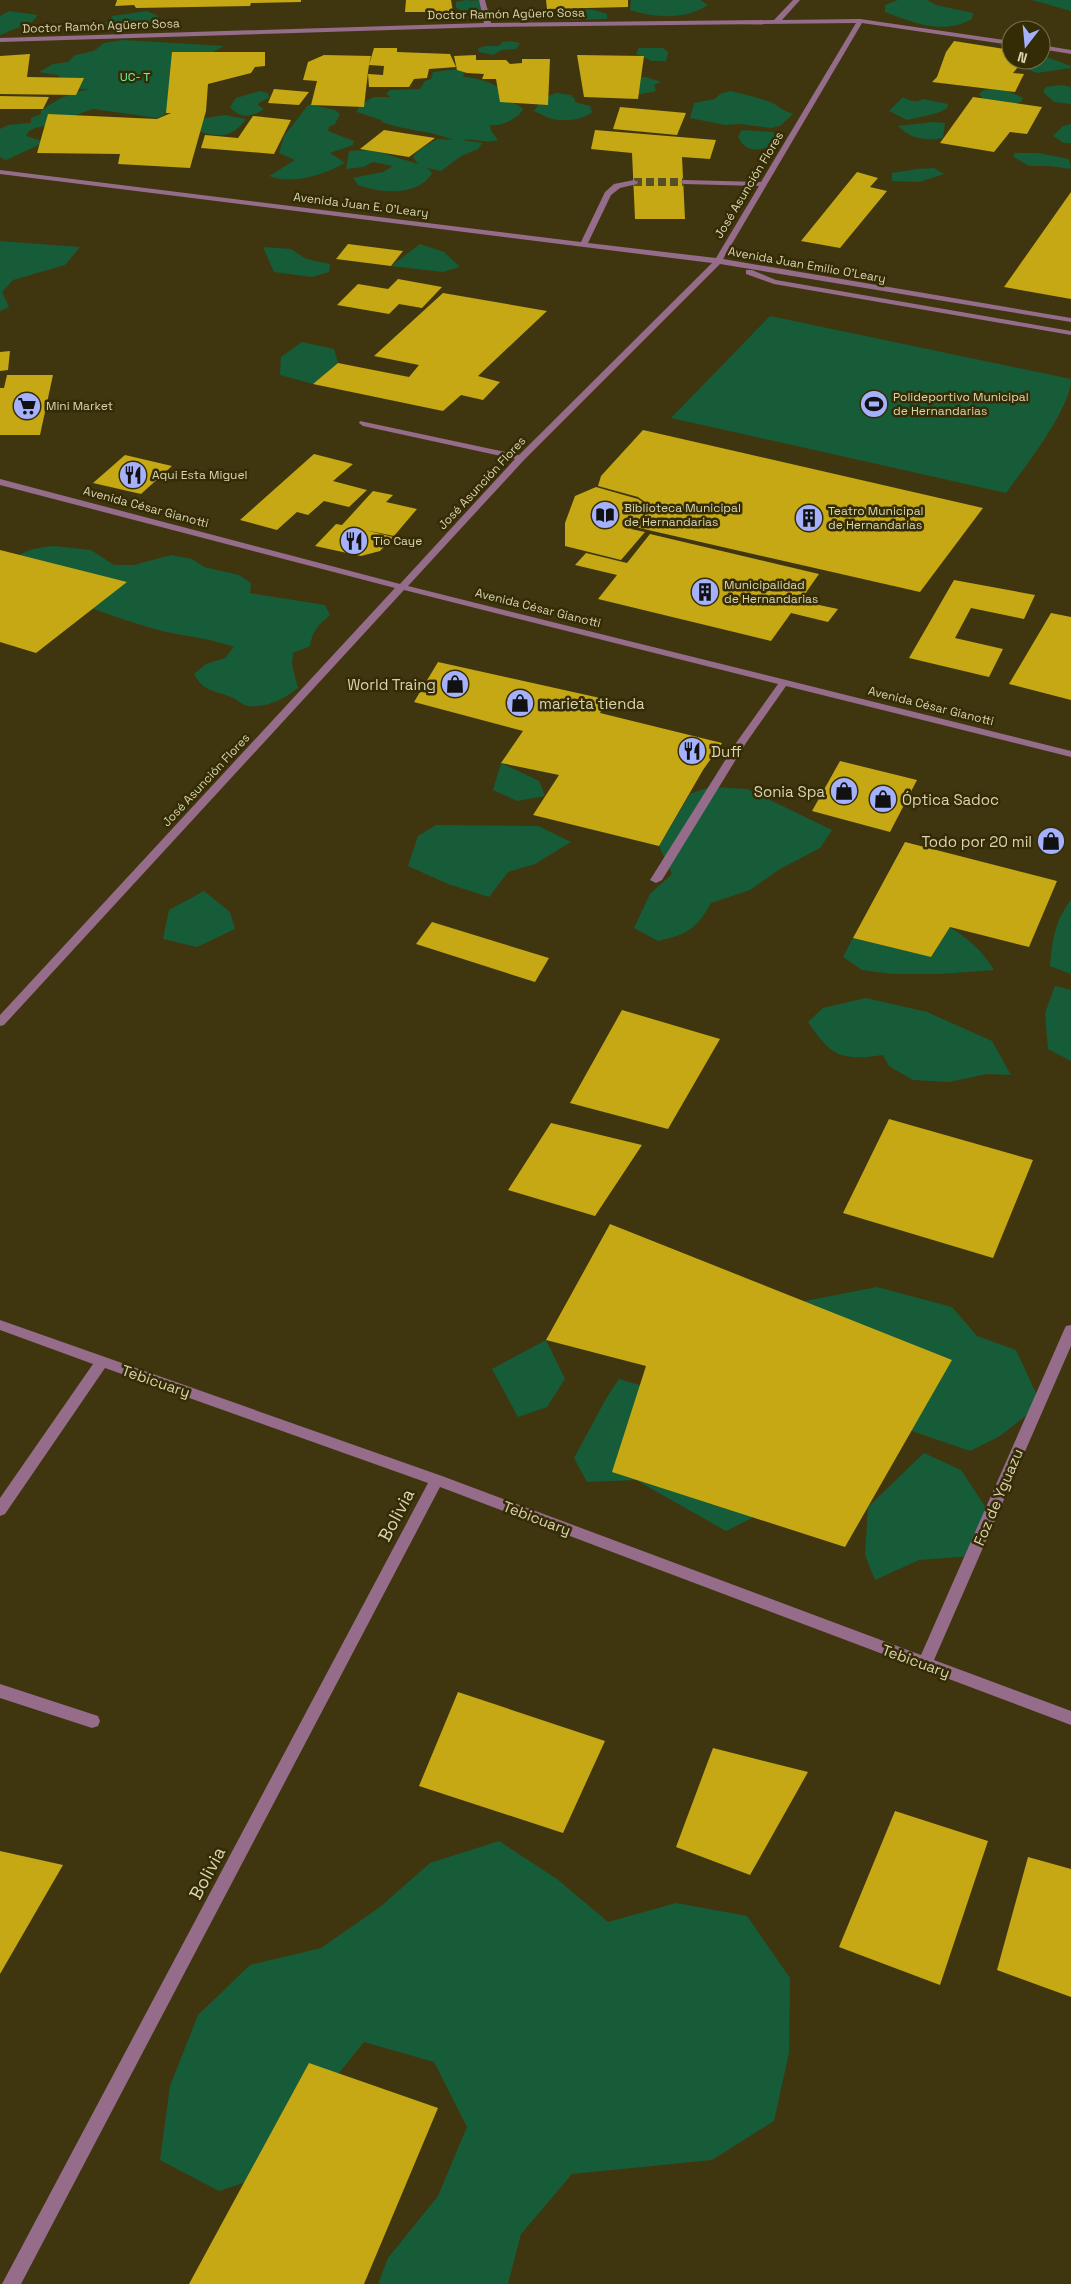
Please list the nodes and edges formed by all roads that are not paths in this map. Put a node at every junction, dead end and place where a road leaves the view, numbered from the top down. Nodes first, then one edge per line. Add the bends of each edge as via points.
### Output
1 (482, 0) edge
2 (797, 0) edge
3 (777, 21) junction
4 (860, 21) junction
5 (488, 25) junction
6 (0, 40) edge
7 (1001, 42) edge
8 (1051, 49) edge
9 (1071, 52) edge
10 (0, 172) edge
11 (634, 182) tunnel mouth
12 (684, 182) tunnel mouth
13 (764, 184) junction
14 (584, 244) junction
15 (718, 261) junction
16 (1071, 320) edge
17 (1071, 333) edge
18 (363, 423) dead end
19 (521, 458) junction
20 (0, 482) edge
21 (402, 587) junction
22 (784, 682) junction
23 (1071, 754) edge
24 (656, 880) dead end
25 (0, 1022) edge
26 (0, 1326) edge
27 (1071, 1330) edge
28 (102, 1362) junction
29 (437, 1480) junction
30 (0, 1510) edge
31 (926, 1664) junction
32 (0, 1691) edge
33 (1071, 1718) edge
34 (92, 1722) dead end
35 (11, 2284) edge

1 - 5 street
2 - 3 street
3 - 4 street, Doctor Ramón Agüero Sosa
3 - 5 street, Doctor Ramón Agüero Sosa
4 - 7 street, Doctor Ramón Agüero Sosa
4 - 13 street, José Asunción Flores
5 - 6 street, Doctor Ramón Agüero Sosa
8 - 9 street
10 - 14 street, Avenida Juan E. O'Leary
11 - 14 street via 617,186 608,194
12 - 13 street
13 - 15 street, José Asunción Flores
14 - 15 street, Avenida Juan E. O'Leary
15 - 16 street, Avenida Juan Emilio O'Leary
15 - 17 street, Avenida Juan Emilio O'Leary via 774,282
15 - 19 street, José Asunción Flores
18 - 19 street
19 - 21 street, José Asunción Flores
20 - 21 street, Avenida César Gianotti
21 - 22 street, Avenida César Gianotti
21 - 25 street, José Asunción Flores
22 - 23 street, Avenida César Gianotti
22 - 24 street
26 - 28 street, Tebicuary
27 - 31 street, Foz de Yguazu
28 - 29 street, Tebicuary
28 - 30 street
29 - 31 street, Tebicuary
29 - 35 street, Bolivia
31 - 33 street, Tebicuary
32 - 34 street

